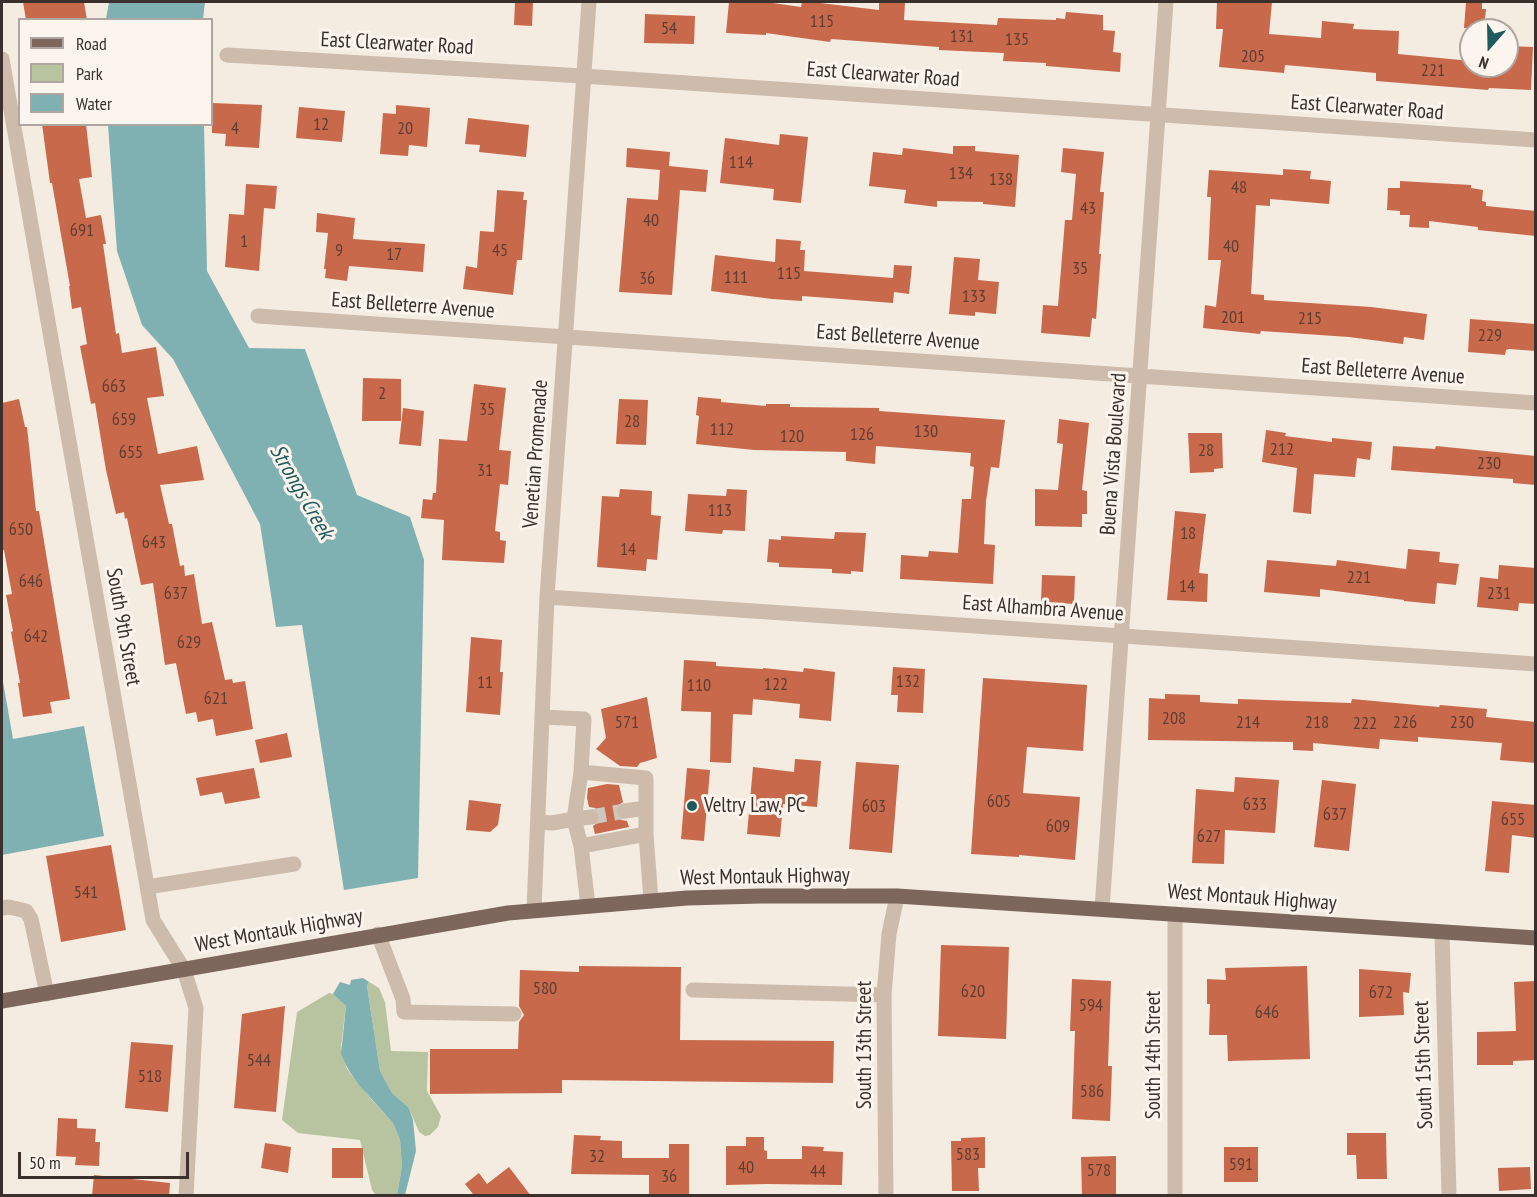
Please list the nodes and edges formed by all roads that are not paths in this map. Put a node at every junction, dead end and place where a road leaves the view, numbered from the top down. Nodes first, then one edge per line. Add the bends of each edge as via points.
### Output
1 (589, 2) edge
2 (1166, 2) edge
3 (226, 55) dead end
4 (2, 59) edge
5 (583, 76) junction
6 (1159, 115) junction
7 (1536, 140) edge
8 (258, 316) dead end
9 (565, 337) junction
10 (1140, 376) junction
11 (1536, 403) edge
12 (547, 597) junction
13 (1122, 635) junction
14 (1536, 664) edge
15 (542, 717) junction
16 (581, 772) junction
17 (645, 808) junction
18 (625, 811) tunnel mouth
19 (591, 817) tunnel mouth
20 (574, 819) junction
21 (538, 822) junction
22 (646, 834) junction
23 (581, 846) junction
24 (294, 864) dead end
25 (147, 887) junction
26 (897, 896) junction
27 (651, 901) junction
28 (588, 906) junction
29 (2, 908) edge
30 (534, 909) junction
31 (1102, 909) junction
32 (1175, 914) junction
33 (1442, 933) junction
34 (378, 934) junction
35 (1536, 938) edge
36 (184, 970) junction
37 (693, 990) dead end
38 (47, 994) junction
39 (884, 995) junction
40 (2, 1001) edge
41 (514, 1014) dead end
42 (186, 1196) edge
43 (886, 1196) edge
44 (1175, 1196) edge
45 (1449, 1196) edge

1 - 5 street, Venetian Promenade
2 - 6 street, Buena Vista Boulevard
3 - 5 street, East Clearwater Road
4 - 25 street, South 9th Street
5 - 6 street, East Clearwater Road
5 - 9 street, Venetian Promenade
6 - 7 street, East Clearwater Road
6 - 10 street, Buena Vista Boulevard
8 - 9 street, East Belleterre Avenue
9 - 10 street, East Belleterre Avenue
9 - 12 street, Venetian Promenade
10 - 11 street, East Belleterre Avenue
10 - 13 street, Buena Vista Boulevard
12 - 13 street, East Alhambra Avenue
12 - 15 street, Venetian Promenade
13 - 14 street, East Alhambra Avenue
13 - 31 street, Buena Vista Boulevard
15 - 16 street via 584,719
15 - 21 street, Venetian Promenade
16 - 17 street via 646,778
16 - 20 street
17 - 18 street
17 - 22 street
19 - 20 street
20 - 21 street
20 - 23 street
21 - 30 street, Venetian Promenade
22 - 23 street
22 - 27 street
23 - 28 street
24 - 25 street
25 - 36 street, South 9th Street via 153,920
26 - 27 main road, West Montauk Highway
26 - 31 main road, West Montauk Highway
26 - 39 street, South 13th Street
27 - 28 main road, West Montauk Highway
28 - 30 main road, West Montauk Highway
29 - 38 street via 26,911 31,919
30 - 34 main road, West Montauk Highway
31 - 32 main road, West Montauk Highway
32 - 33 main road, West Montauk Highway
32 - 44 street, South 14th Street
33 - 35 main road, West Montauk Highway
33 - 45 street, South 15th Street
34 - 36 main road, West Montauk Highway
34 - 41 street via 403,999 404,1012
36 - 38 main road, West Montauk Highway
36 - 42 street, South 9th Street via 196,1008
37 - 39 street
38 - 40 main road, West Montauk Highway
39 - 43 street, South 13th Street

